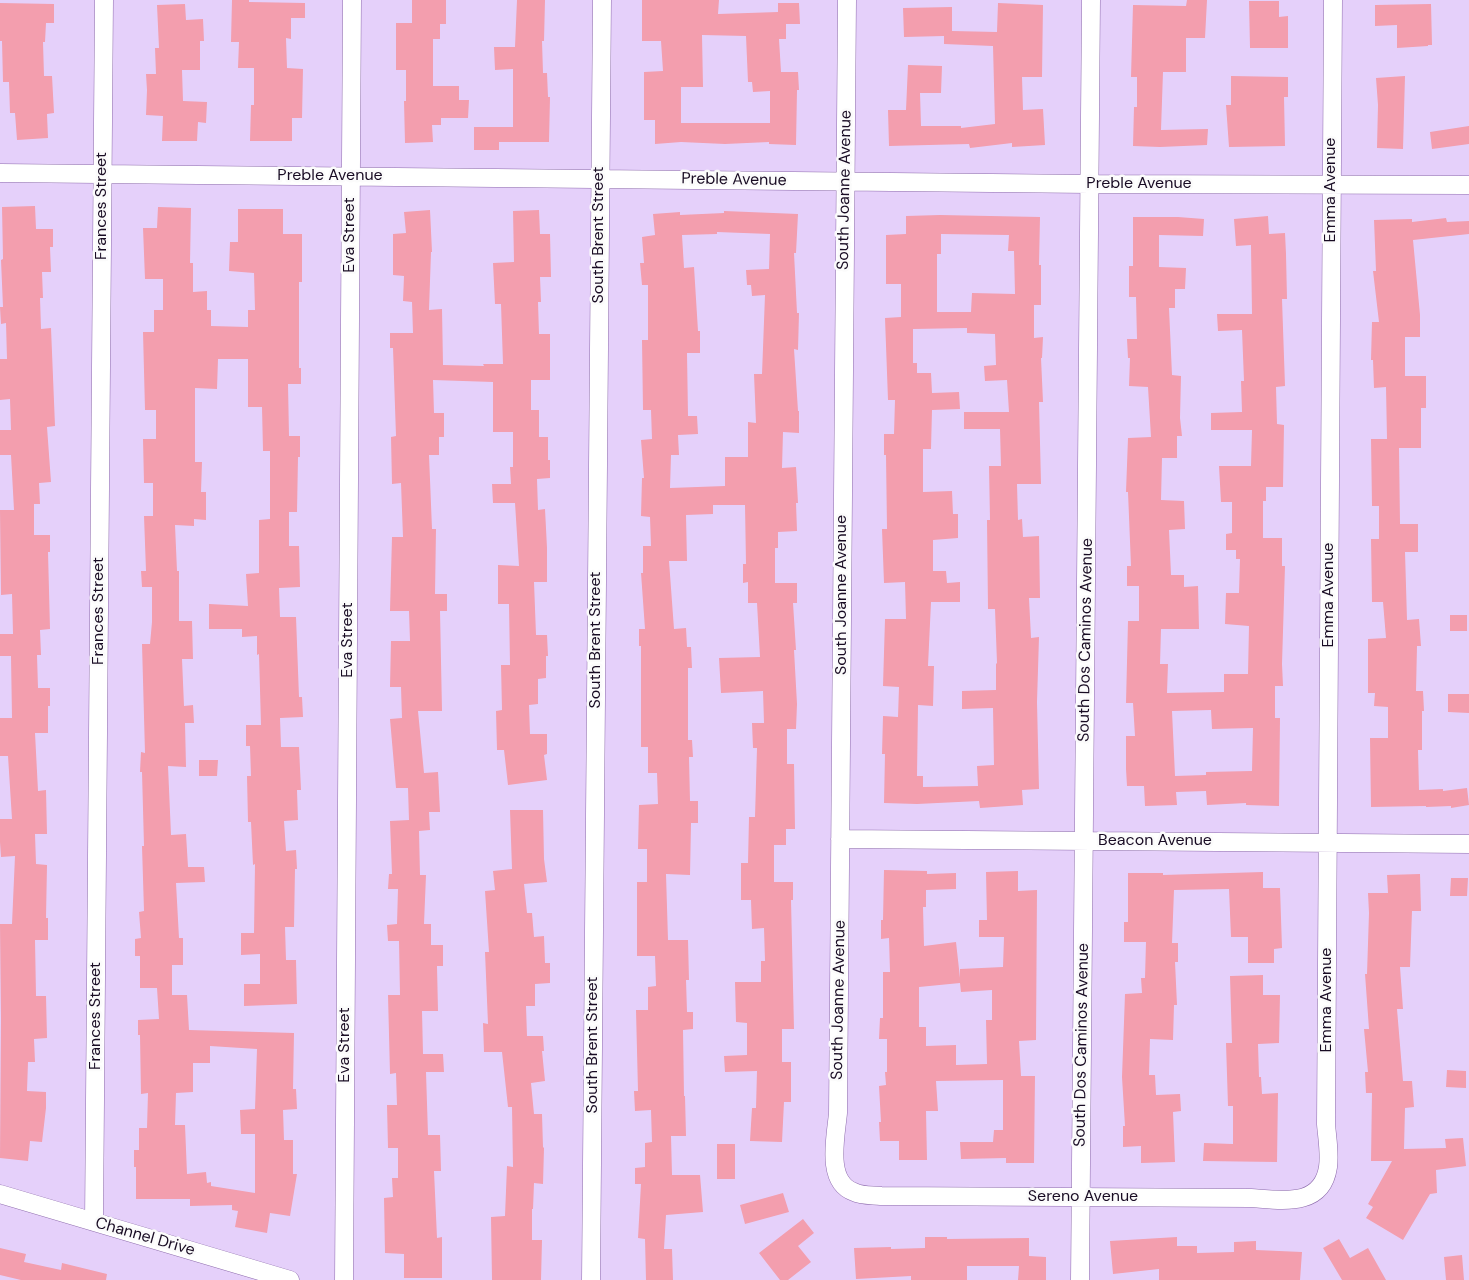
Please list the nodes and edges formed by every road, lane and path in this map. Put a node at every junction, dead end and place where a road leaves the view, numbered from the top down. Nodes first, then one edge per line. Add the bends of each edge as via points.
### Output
1 (104, 0) edge
2 (352, 0) edge
3 (602, 0) edge
4 (847, 0) edge
5 (1091, 0) edge
6 (1333, 0) edge
7 (0, 174) edge
8 (102, 175) junction
9 (351, 176) junction
10 (600, 178) junction
11 (845, 181) junction
12 (1090, 184) junction
13 (1331, 185) junction
14 (1469, 185) edge
15 (840, 839) junction
16 (1084, 841) junction
17 (1328, 842) junction
18 (1469, 844) edge
19 (845, 1188) joint
20 (1319, 1188) joint
21 (0, 1194) edge
22 (1081, 1197) junction
23 (94, 1222) junction
24 (290, 1280) edge
25 (344, 1280) edge
26 (591, 1280) edge
27 (1080, 1280) edge

1 - 8 street, Frances Street
2 - 9 street, Eva Street
3 - 10 street, South Brent Street
4 - 11 street, South Joanne Avenue
5 - 12 street, South Dos Caminos Avenue
6 - 13 street, Emma Avenue
7 - 8 street, Preble Avenue
8 - 9 street, Preble Avenue
8 - 23 street, Frances Street
9 - 10 street, Preble Avenue
9 - 25 street, Eva Street
10 - 11 street, Preble Avenue
10 - 26 street, South Brent Street
11 - 12 street, Preble Avenue
11 - 15 street, South Joanne Avenue
12 - 13 street, Preble Avenue
12 - 16 street, South Dos Caminos Avenue
13 - 14 street, Preble Avenue
13 - 17 street, Emma Avenue
15 - 16 street, Beacon Avenue
15 - 19 street, South Joanne Avenue via 838,1113 834,1156 837,1174
16 - 17 street, Beacon Avenue
16 - 22 street, South Dos Caminos Avenue
17 - 18 street, Beacon Avenue
17 - 20 street, Emma Avenue via 1328,1166
19 - 22 street, Sereno Avenue via 881,1196
20 - 22 street, Sereno Avenue via 1305,1197 1289,1200
21 - 23 street, Channel Drive
22 - 27 street, South Dos Caminos Avenue
23 - 24 street, Channel Drive

